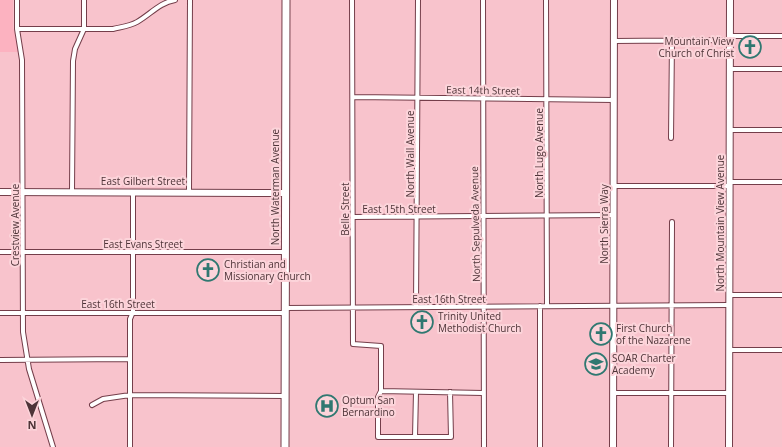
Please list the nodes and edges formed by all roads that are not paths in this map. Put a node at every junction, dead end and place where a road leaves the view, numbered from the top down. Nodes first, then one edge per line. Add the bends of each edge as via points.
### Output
1 (17, 0) edge
2 (84, 0) edge
3 (175, 0) edge
4 (190, 0) edge
5 (286, 0) edge
6 (352, 0) edge
7 (418, 0) edge
8 (482, 0) edge
9 (546, 0) edge
10 (614, 0) edge
11 (730, 0) edge
12 (17, 29) junction
13 (84, 29) junction
14 (782, 36) edge
15 (730, 38) junction
16 (672, 40) junction
17 (614, 41) junction
18 (730, 69) junction
19 (782, 69) edge
20 (353, 96) junction
21 (418, 97) junction
22 (483, 98) junction
23 (547, 100) junction
24 (614, 100) junction
25 (730, 130) junction
26 (782, 130) edge
27 (671, 138) dead end
28 (782, 182) edge
29 (730, 184) junction
30 (613, 186) junction
31 (72, 191) junction
32 (189, 191) junction
33 (0, 192) edge
34 (23, 192) junction
35 (133, 192) junction
36 (285, 192) junction
37 (483, 215) junction
38 (548, 215) junction
39 (613, 215) junction
40 (353, 217) junction
41 (418, 217) junction
42 (672, 222) dead end
43 (133, 251) junction
44 (0, 252) edge
45 (22, 252) junction
46 (285, 252) junction
47 (729, 295) junction
48 (782, 295) edge
49 (484, 306) junction
50 (540, 306) junction
51 (548, 306) junction
52 (614, 306) junction
53 (672, 306) junction
54 (729, 306) junction
55 (353, 307) junction
56 (416, 307) junction
57 (285, 310) junction
58 (133, 312) junction
59 (0, 313) edge
60 (23, 313) junction
61 (729, 350) junction
62 (782, 350) edge
63 (28, 359) junction
64 (129, 359) junction
65 (0, 360) edge
66 (381, 391) junction
67 (416, 392) junction
68 (450, 392) junction
69 (484, 393) junction
70 (613, 393) junction
71 (672, 393) junction
72 (729, 393) junction
73 (130, 395) junction
74 (285, 396) junction
75 (92, 404) dead end
76 (415, 437) junction
77 (53, 447) edge
78 (130, 447) edge
79 (285, 447) edge
80 (484, 447) edge
81 (540, 447) edge
82 (613, 447) edge
83 (671, 447) edge
84 (729, 447) edge

1 - 12 street, Crestview Avenue
2 - 13 street
3 - 13 street via 161,5 138,22 124,27
4 - 32 street
5 - 36 main road, North Waterman Avenue
6 - 20 street, Belle Street
7 - 21 street, North Wall Avenue
8 - 22 street, North Sepulveda Avenue
9 - 23 street, North Lugo Avenue
10 - 17 street, North Sierra Way
11 - 15 street, North Mountain View Avenue
12 - 13 street
12 - 34 street, Crestview Avenue via 21,48
13 - 31 street via 75,49 73,61
14 - 15 street
15 - 16 street
15 - 18 street, North Mountain View Avenue
16 - 17 street
16 - 27 street
17 - 24 street, North Sierra Way
18 - 19 street
18 - 25 street, North Mountain View Avenue
20 - 21 street, East 14th Street
20 - 40 street, Belle Street
21 - 22 street, East 14th Street
21 - 41 street, North Wall Avenue
22 - 23 street, East 14th Street
22 - 37 street, North Sepulveda Avenue
23 - 24 street, East 14th Street
23 - 38 street, North Lugo Avenue
24 - 30 street, North Sierra Way
25 - 26 street
25 - 29 street, North Mountain View Avenue
28 - 29 street
29 - 30 street
29 - 47 street, North Mountain View Avenue
30 - 39 street, North Sierra Way
31 - 34 street, East Gilbert Street
31 - 35 street, East Gilbert Street
32 - 35 street, East Gilbert Street
32 - 36 street, East Gilbert Street
33 - 34 street, East Gilbert Street
34 - 45 street, Crestview Avenue
35 - 43 street
36 - 46 main road, North Waterman Avenue
37 - 38 street, East 15th Street
37 - 41 street, East 15th Street
37 - 49 street, North Sepulveda Avenue
38 - 39 street, East 15th Street
38 - 51 street, North Lugo Avenue
39 - 52 street, North Sierra Way
40 - 41 street, East 15th Street
40 - 55 street, Belle Street
41 - 56 street, North Wall Avenue
42 - 53 street
43 - 45 street, East Evans Street
43 - 46 street, East Evans Street
43 - 58 street
44 - 45 street, East Evans Street
45 - 60 street, Crestview Avenue
46 - 57 main road, North Waterman Avenue
47 - 48 street
47 - 54 street, North Mountain View Avenue
49 - 50 street, East 16th Street
49 - 56 street, East 16th Street
49 - 69 street, North Sepulveda Avenue
50 - 51 street, East 16th Street
50 - 81 street
51 - 52 street, East 16th Street
52 - 53 street, East 16th Street
52 - 70 street, North Sierra Way
53 - 54 street, East 16th Street
53 - 71 street
54 - 61 street, North Mountain View Avenue
55 - 56 street, East 16th Street
55 - 57 street, East 16th Street
55 - 66 street, Belle Street via 353,344 381,346
57 - 58 street, East 16th Street
57 - 74 main road, North Waterman Avenue
58 - 60 street, East 16th Street
58 - 64 street via 130,319
59 - 60 street, East 16th Street
60 - 63 street, Crestview Avenue via 23,341
61 - 62 street
61 - 72 street, North Mountain View Avenue
63 - 64 street
63 - 65 street
63 - 77 street, Crestview Avenue
64 - 73 street
66 - 67 street
66 - 76 street via 378,397 378,437
67 - 68 street
67 - 76 street
68 - 69 street
68 - 76 street via 451,437
69 - 80 street, North Sepulveda Avenue
70 - 71 street
70 - 82 street, North Sierra Way
71 - 72 street
71 - 83 street
72 - 84 street, North Mountain View Avenue
73 - 74 street
73 - 75 street
73 - 78 street
74 - 79 main road, North Waterman Avenue

